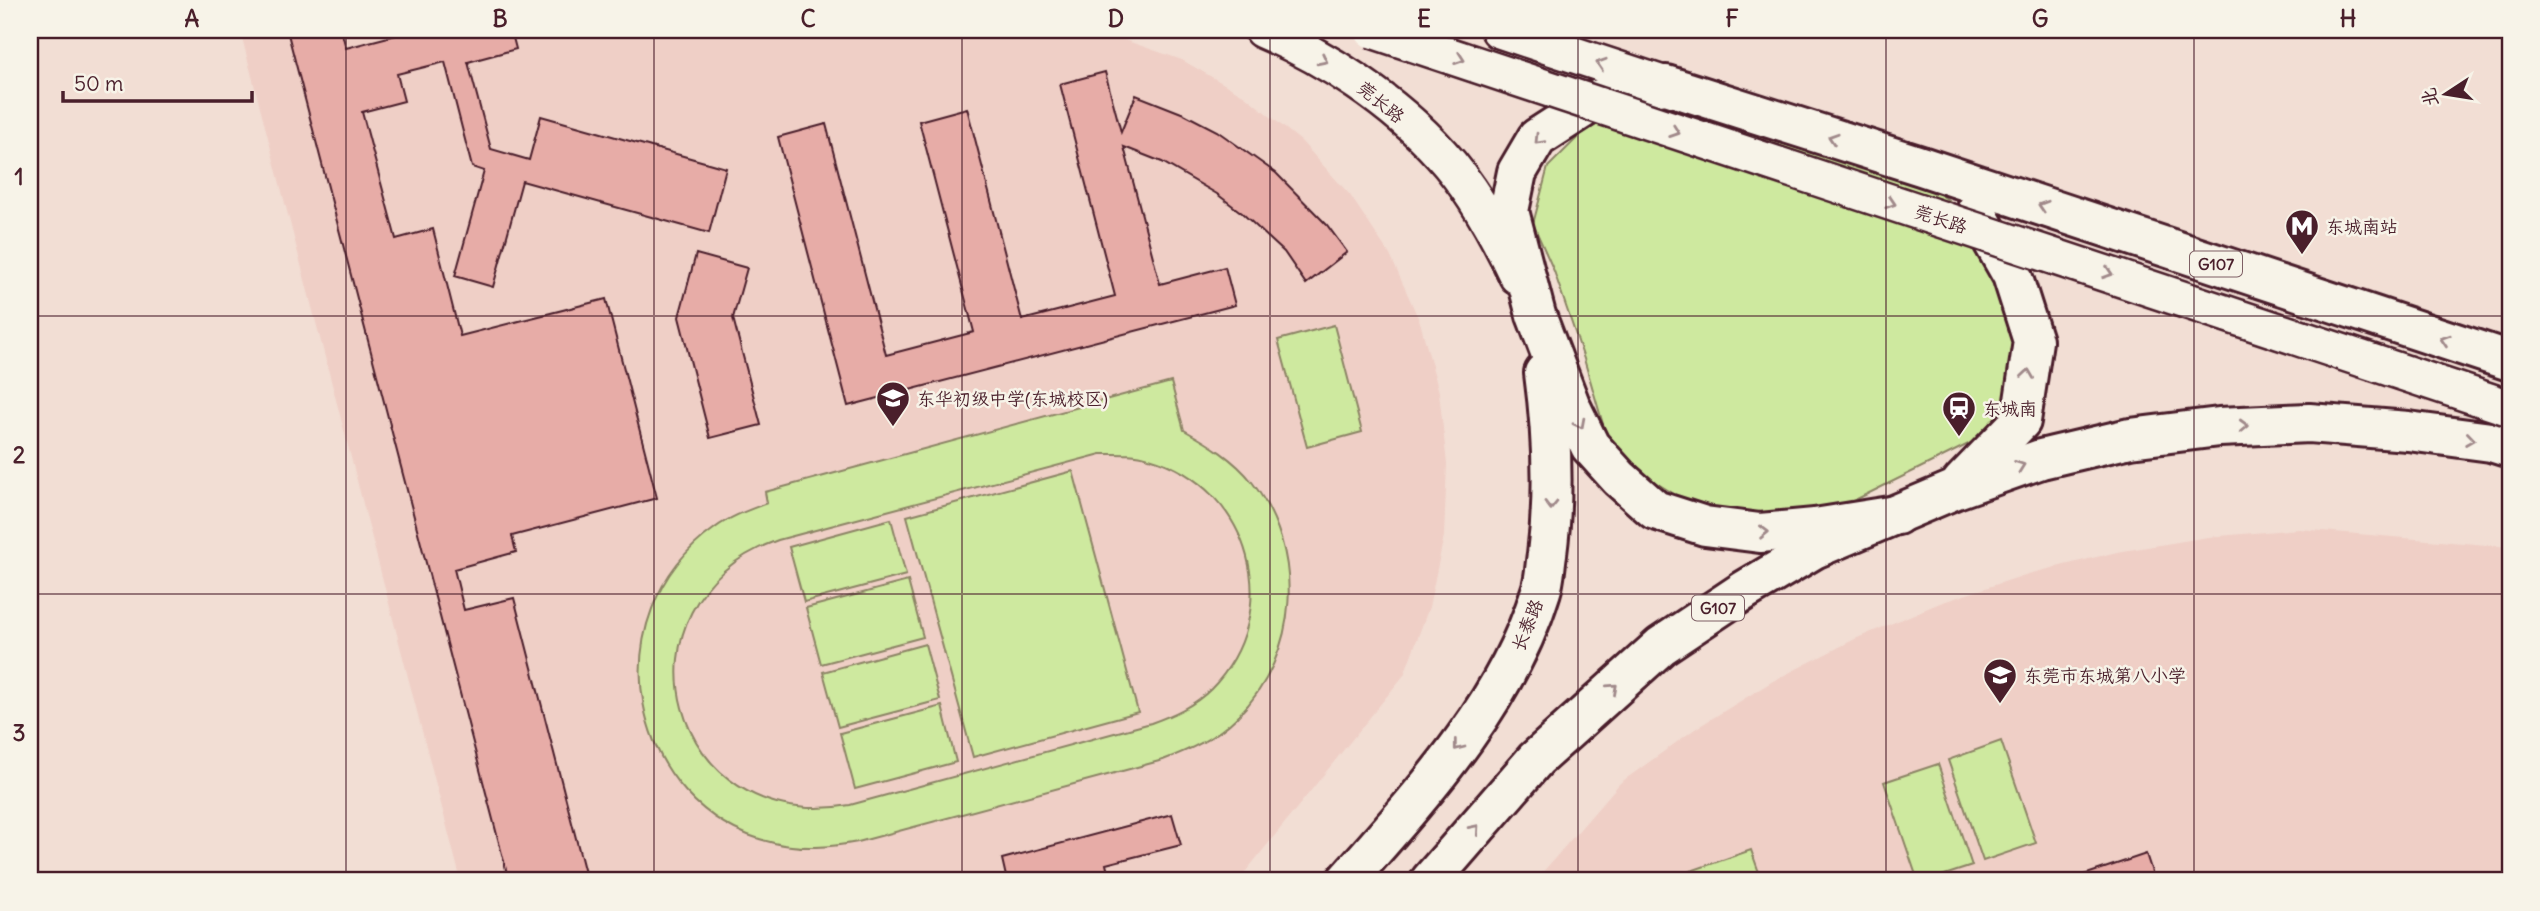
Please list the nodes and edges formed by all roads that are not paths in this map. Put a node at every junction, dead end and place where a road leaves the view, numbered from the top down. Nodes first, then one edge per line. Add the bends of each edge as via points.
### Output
1 (1262, 30) edge
2 (1372, 30) edge
3 (1499, 30) edge
4 (1666, 85) junction
5 (1921, 166) junction
6 (1536, 315) junction
7 (2510, 361) edge
8 (2510, 408) edge
9 (2510, 448) edge
10 (1956, 489) junction
11 (1897, 515) junction
12 (1346, 881) edge
13 (1430, 881) edge

1 -> 6 main road, 莞长路 via 1338,69 1392,108 1441,154 1492,228
2 -> 8 main road, 莞长路, bridge
4 -> 3 main road
5 -> 4 highway, G107
4 -> 6 highway, G107 via 1596,100 1537,138 1517,172 1509,211
7 -> 5 highway, G107
10 -> 5 highway via 2021,421 2033,341 2012,275 1976,213
6 -> 11 highway via 1590,446 1655,509 1705,526 1760,533
6 -> 12 highway, 长泰路 / G107 via 1552,456 1551,523 1542,589 1515,656 1472,728
10 -> 9 highway, G107 via 2066,453 2130,438 2219,427 2309,424 2407,431
10 - 11 highway, G107
13 -> 11 highway, G107 via 1536,759 1661,646 1814,549

